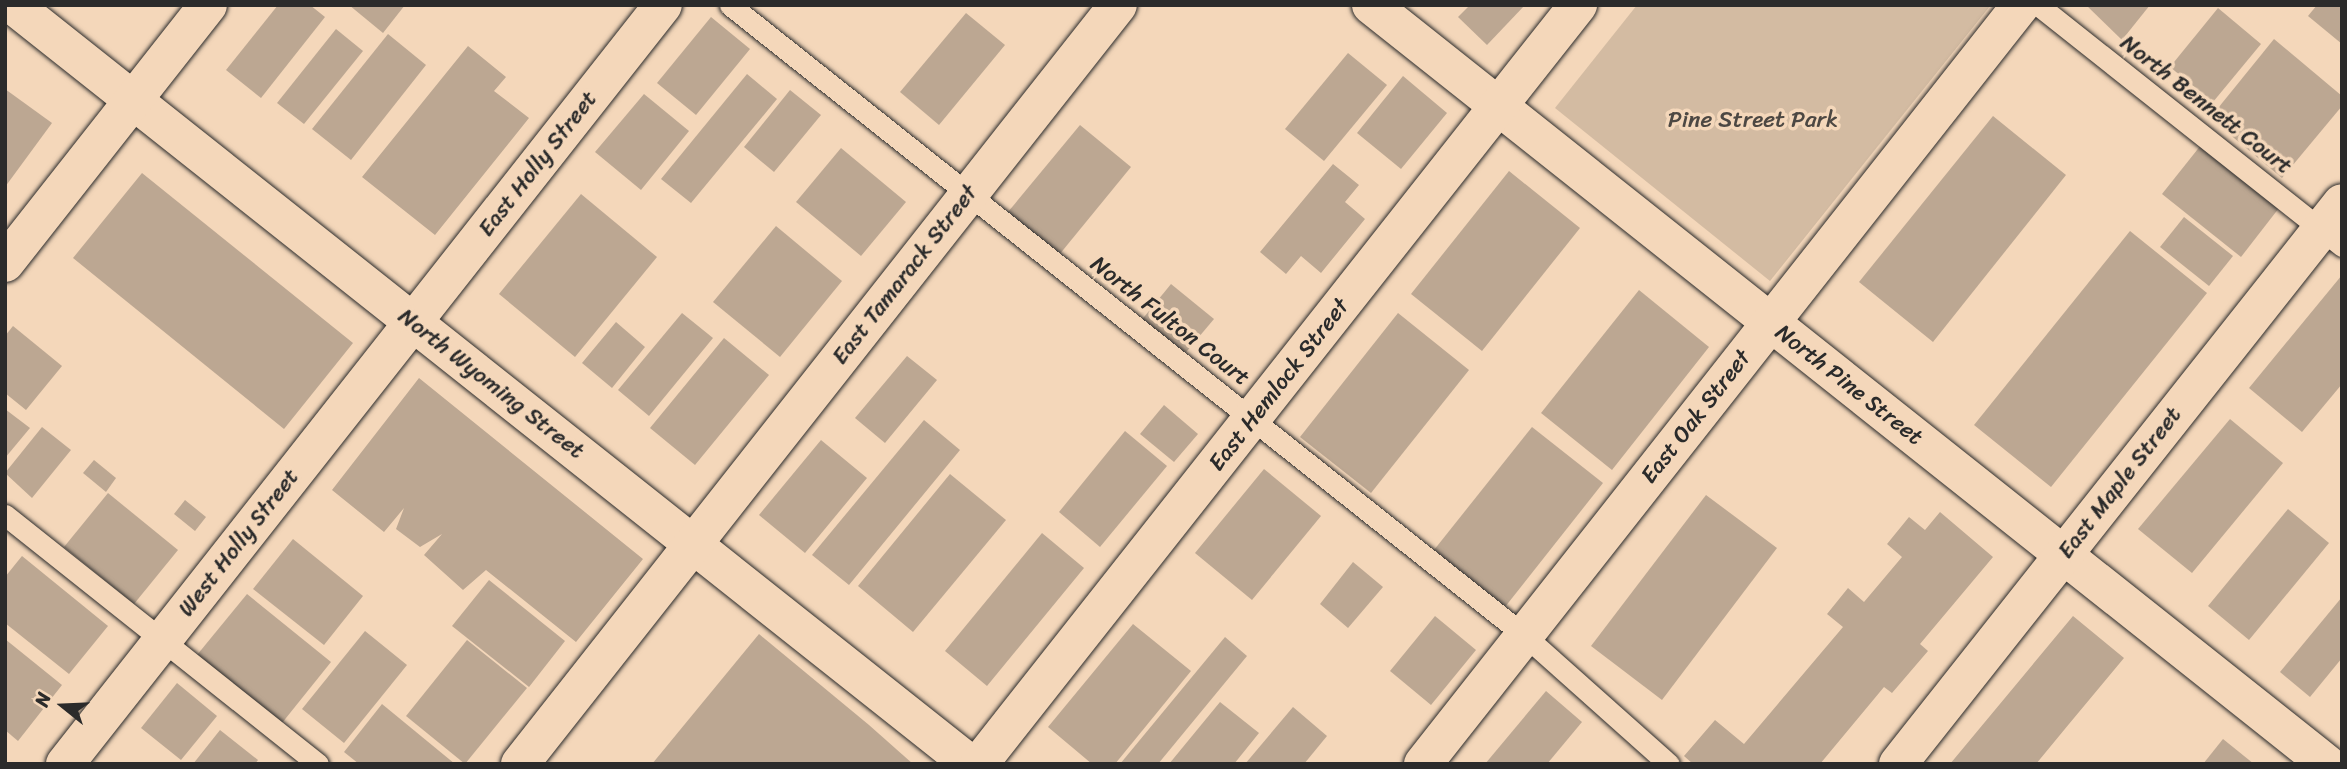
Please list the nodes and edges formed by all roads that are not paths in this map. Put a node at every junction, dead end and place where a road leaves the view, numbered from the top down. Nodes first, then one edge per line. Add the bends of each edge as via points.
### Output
1 (208, 5) edge
2 (663, 5) edge
3 (730, 5) edge
4 (1118, 5) edge
5 (1371, 5) edge
6 (1578, 5) edge
7 (2021, 5) edge
8 (2038, 5) edge
9 (34, 12) edge
10 (133, 100) junction
11 (1498, 106) junction
12 (969, 194) junction
13 (2335, 226) edge
14 (5, 262) edge
15 (413, 322) junction
16 (1770, 322) junction
17 (1252, 419) junction
18 (5, 516) edge
19 (693, 544) junction
20 (2064, 555) junction
21 (1524, 635) junction
22 (163, 640) junction
23 (2342, 750) edge
24 (65, 764) edge
25 (318, 764) edge
26 (520, 764) edge
27 (970, 764) edge
28 (979, 764) edge
29 (1423, 764) edge
30 (1669, 764) edge
31 (1898, 764) edge
32 (2329, 764) edge

1 - 10 street
2 - 15 street, East Holly Street
3 - 12 lane, North Fulton Court
4 - 12 street, East Tamarack Street
5 - 11 street, North Pine Street
6 - 11 street, East Hemlock Street
7 - 16 street, East Oak Street
8 - 13 lane, North Bennett Court
9 - 10 street, North Wyoming Street
10 - 14 street
10 - 15 street, North Wyoming Street
11 - 16 street, North Pine Street
11 - 17 street, East Hemlock Street
12 - 17 lane, North Fulton Court
12 - 19 street, East Tamarack Street
13 - 20 street, East Maple Street
15 - 19 street, North Wyoming Street
15 - 22 street, West Holly Street
16 - 20 street, North Pine Street
16 - 21 street, East Oak Street
17 - 21 lane, North Fulton Court
17 - 28 street, East Hemlock Street
18 - 22 lane
19 - 26 street, East Tamarack Street
19 - 27 street, North Wyoming Street
20 - 31 street, East Maple Street
20 - 32 street, North Pine Street
21 - 29 street, East Oak Street
21 - 30 lane, North Fulton Court
22 - 24 street, West Holly Street
22 - 25 lane
23 - 32 street

